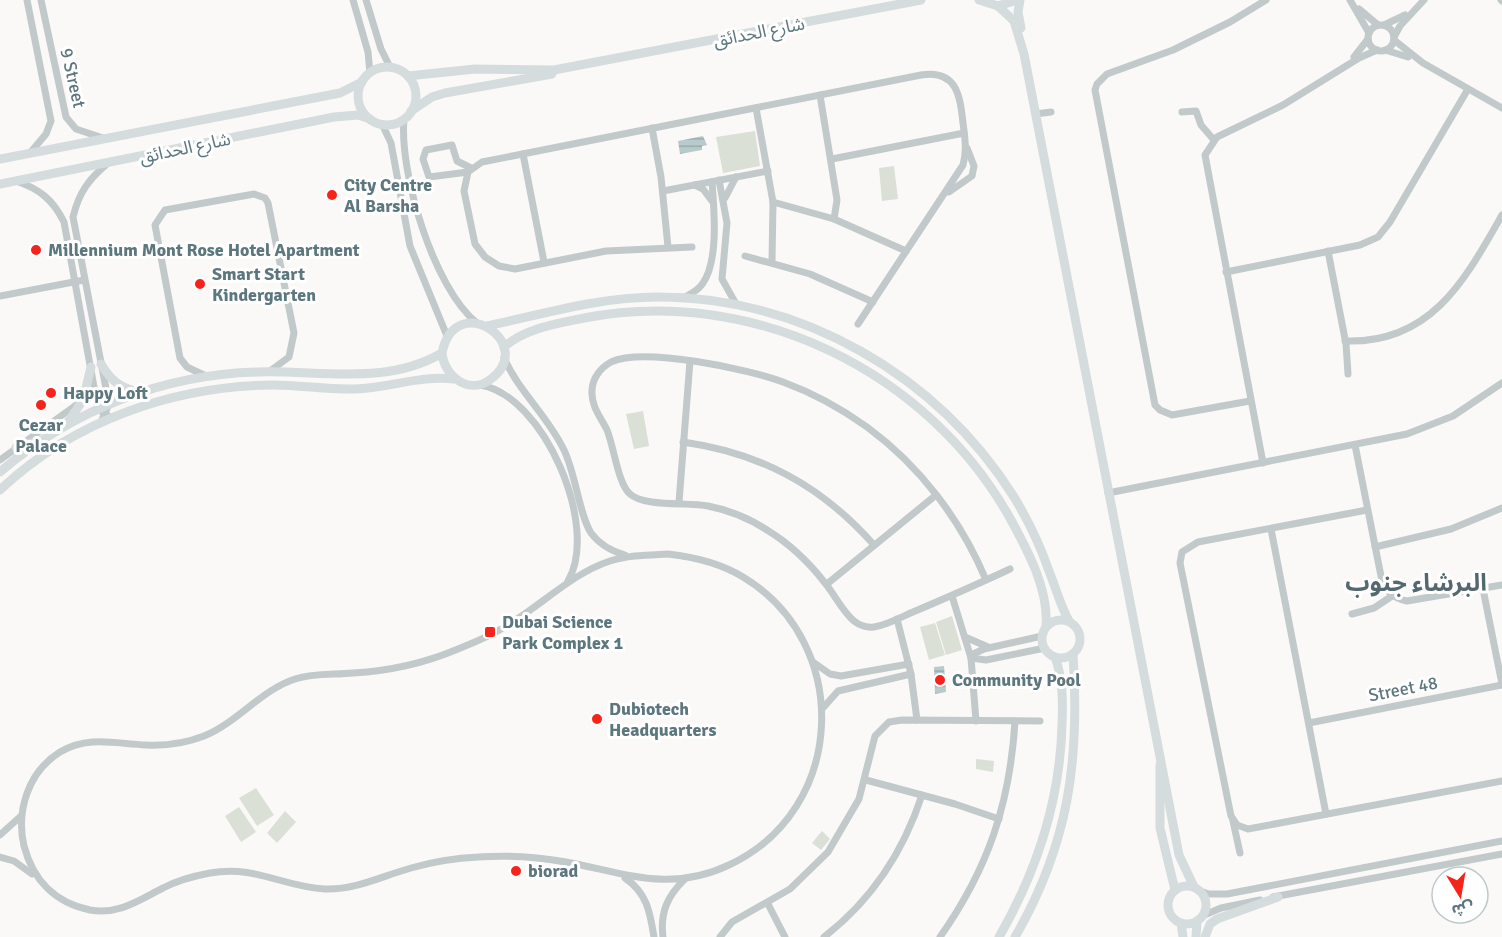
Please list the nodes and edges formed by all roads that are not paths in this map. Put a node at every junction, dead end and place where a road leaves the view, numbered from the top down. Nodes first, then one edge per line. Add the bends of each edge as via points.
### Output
1 (27, 0) edge
2 (41, 0) edge
3 (353, 0) edge
4 (366, 0) edge
5 (921, 0) edge
6 (979, 0) edge
7 (1018, 0) edge
8 (1266, 0) edge
9 (1350, 0) edge
10 (1424, 0) edge
11 (998, 6) junction
12 (1417, 7) junction
13 (1381, 25) junction
14 (1368, 36) junction
15 (1394, 38) junction
16 (1381, 50) junction
17 (1024, 54) junction
18 (597, 63) junction
19 (1423, 63) junction
20 (390, 68) junction
21 (1339, 70) junction
22 (370, 73) junction
23 (408, 76) junction
24 (362, 82) junction
25 (1468, 89) junction
26 (820, 95) junction
27 (756, 108) junction
28 (1502, 108) edge
29 (411, 111) junction
30 (1051, 112) dead end
31 (1182, 112) dead end
32 (1035, 114) junction
33 (370, 119) junction
34 (404, 119) junction
35 (382, 124) junction
36 (652, 128) junction
37 (964, 133) junction
38 (105, 138) junction
39 (1214, 140) junction
40 (966, 146) junction
41 (30, 153) junction
42 (523, 154) junction
43 (0, 159) edge
44 (832, 159) junction
45 (108, 163) junction
46 (470, 170) junction
47 (768, 171) junction
48 (736, 177) junction
49 (16, 181) junction
50 (716, 181) junction
51 (0, 184) edge
52 (694, 185) junction
53 (663, 191) junction
54 (946, 193) junction
55 (724, 201) junction
56 (773, 202) junction
57 (713, 204) junction
58 (726, 215) junction
59 (1502, 215) edge
60 (714, 217) junction
61 (834, 219) junction
62 (668, 247) junction
63 (692, 248) dead end
64 (906, 251) junction
65 (1328, 251) junction
66 (745, 256) dead end
67 (544, 262) junction
68 (772, 262) junction
69 (1226, 272) junction
70 (84, 280) junction
71 (75, 281) junction
72 (55, 285) junction
73 (0, 296) edge
74 (77, 296) junction
75 (685, 297) junction
76 (873, 302) junction
77 (736, 304) junction
78 (477, 323) junction
79 (858, 324) dead end
80 (487, 326) junction
81 (447, 336) junction
82 (1345, 340) junction
83 (504, 347) junction
84 (442, 352) junction
85 (504, 358) junction
86 (690, 361) junction
87 (101, 364) junction
88 (91, 367) junction
89 (269, 372) junction
90 (1348, 374) dead end
91 (206, 376) junction
92 (454, 379) junction
93 (1502, 383) edge
94 (477, 385) junction
95 (140, 392) junction
96 (83, 400) junction
97 (1250, 401) junction
98 (109, 404) junction
99 (105, 416) junction
100 (65, 426) junction
101 (43, 439) junction
102 (683, 442) junction
103 (1355, 445) junction
104 (16, 447) junction
105 (0, 460) edge
106 (1263, 463) junction
107 (0, 472) edge
108 (0, 490) edge
109 (1108, 493) junction
110 (936, 495) junction
111 (679, 502) junction
112 (1502, 508) edge
113 (1367, 510) junction
114 (1270, 529) junction
115 (874, 545) junction
116 (1375, 547) junction
117 (628, 556) junction
118 (1010, 569) dead end
119 (986, 580) junction
120 (827, 584) junction
121 (566, 585) junction
122 (1502, 585) edge
123 (1483, 589) junction
124 (952, 596) junction
125 (1392, 596) junction
126 (1352, 614) dead end
127 (897, 619) junction
128 (1070, 621) junction
129 (1044, 631) junction
130 (965, 637) junction
131 (1005, 644) junction
132 (990, 647) junction
133 (1044, 648) junction
134 (906, 649) junction
135 (1073, 654) junction
136 (971, 656) junction
137 (1007, 656) junction
138 (1055, 657) junction
139 (994, 659) junction
140 (813, 662) junction
141 (909, 664) junction
142 (891, 667) junction
143 (876, 670) junction
144 (911, 674) junction
145 (974, 675) junction
146 (892, 678) junction
147 (878, 681) junction
148 (1502, 684) edge
149 (914, 689) junction
150 (822, 710) junction
151 (917, 720) junction
152 (976, 721) junction
153 (1040, 721) dead end
154 (1015, 722) junction
155 (1309, 723) junction
156 (1161, 760) junction
157 (866, 780) junction
158 (1502, 781) edge
159 (922, 795) junction
160 (1326, 814) junction
161 (21, 816) junction
162 (999, 819) junction
163 (1233, 821) junction
164 (0, 834) edge
165 (1502, 841) edge
166 (1240, 853) dead end
167 (1502, 854) edge
168 (0, 857) edge
169 (623, 876) junction
170 (685, 879) junction
171 (38, 881) junction
172 (1197, 889) junction
173 (1175, 890) junction
174 (1278, 897) junction
175 (768, 904) junction
176 (1199, 919) junction
177 (1181, 923) junction
178 (654, 937) edge
179 (663, 937) edge
180 (720, 937) edge
181 (785, 937) edge
182 (824, 937) edge
183 (940, 937) edge
184 (999, 937) edge
185 (1015, 937) edge
186 (1183, 937) edge
187 (1196, 937) edge
188 (1205, 937) edge

1 - 41 street, 9 Street via 51,121
2 - 38 street, 9 Street via 66,117 76,129
3 - 22 street
4 - 20 street
5 - 18 street, شارع الحدائق
6 - 11 street
7 - 11 street
7 - 17 street
8 - 97 street via 1202,37 1107,74 1095,90 1155,405 1172,415
9 - 13 street
9 - 14 street
10 - 12 street
11 - 17 street via 1014,21
12 - 13 street via 1396,21
12 - 15 street
13 - 14 street
13 - 15 street via 1390,28
14 - 16 street via 1372,47
14 - 21 street via 1360,52
15 - 16 street
15 - 19 street
16 - 19 street
16 - 21 street
17 - 32 street
18 - 23 street, شارع الحدائق via 554,70 475,69
18 - 29 street, شارع الحدائق via 542,77 445,93
19 - 25 street
20 - 22 street
20 - 23 street
21 - 39 street via 1298,97
22 - 24 street
23 - 29 street via 416,94
24 - 33 street via 359,103
24 - 38 street, شارع الحدائق via 334,94
25 - 28 street
25 - 65 street via 1385,230 1369,242
26 - 27 street
26 - 37 street via 936,75 949,81 958,92
26 - 44 street
27 - 36 street
27 - 47 street
29 - 34 street
30 - 32 street
31 - 39 street via 1196,111
32 - 109 street
33 - 35 street
33 - 45 street, شارع الحدائق via 358,115 334,117
34 - 35 street
34 - 78 street via 405,151 428,243 455,301
35 - 81 street via 391,143 410,246
36 - 42 street
36 - 53 street
37 - 40 street
37 - 44 street
38 - 41 street, شارع الحدائق
39 - 69 street via 1205,163
40 - 54 street via 963,165
40 - 54 street via 974,172
41 - 43 street, شارع الحدائق
42 - 46 street via 482,162
42 - 67 street
44 - 61 street via 837,200
45 - 49 street, شارع الحدائق
45 - 70 street via 88,180 77,197 73,217
46 - 46 street via 457,161 452,145 426,150 423,159 429,177
46 - 67 street via 464,191 479,251 491,262 507,268
47 - 48 street
47 - 56 street
48 - 50 street
48 - 55 street
49 - 51 street, شارع الحدائق
49 - 71 street via 39,191 57,207 64,222
50 - 52 street
50 - 55 street
50 - 57 street
52 - 53 street
52 - 57 street via 703,189
53 - 62 street
54 - 64 street
55 - 58 street
56 - 61 street
56 - 68 street
57 - 60 street
58 - 60 street
58 - 77 street via 722,279
59 - 82 street via 1457,288 1433,313 1380,338
60 - 75 street via 707,276 700,288
61 - 64 street
62 - 63 street
62 - 67 street via 606,251
64 - 76 street
65 - 69 street
65 - 82 street
66 - 68 street
68 - 76 street via 832,282
69 - 97 street
70 - 71 street
70 - 87 street
71 - 72 street
71 - 74 street
72 - 73 street
72 - 74 street
74 - 88 street
75 - 77 street
75 - 80 street via 597,302
76 - 79 street
77 - 128 street via 832,335 889,367 934,402 978,447 1015,499
78 - 80 street
78 - 81 street via 455,328
80 - 83 street via 495,331
81 - 84 street
82 - 90 street
83 - 85 street
83 - 129 street via 532,330 578,319 678,312 764,326 854,363 927,414 992,488 1037,575 1046,607
84 - 89 street via 418,365 384,372
84 - 92 street via 443,362
85 - 94 street via 500,370 490,380
85 - 117 street via 564,450 593,535 607,548
86 - 102 street
86 - 110 street via 760,374 828,403 886,442
86 - 111 street via 614,361 602,368 591,394 629,494 647,501
87 - 95 street via 118,385
87 - 98 street
88 - 96 street
88 - 99 street
89 - 91 street
89 - 91 street via 289,357 294,333 268,203 254,194 165,210 155,225 180,358 187,367
91 - 95 street
92 - 94 street
92 - 99 street via 423,378 355,389 271,385 220,389
93 - 103 street via 1476,403 1430,427
94 - 121 street via 498,390 516,403 540,431 558,464 571,498 579,540 577,561
95 - 98 street
96 - 100 street
96 - 104 street
97 - 106 street
98 - 99 street
99 - 100 street
99 - 108 street via 54,447
100 - 101 street
101 - 104 street
101 - 107 street
102 - 111 street
102 - 115 street via 738,453 789,474 835,505
103 - 106 street
103 - 113 street
104 - 105 street
106 - 109 street
109 - 156 street
110 - 115 street
110 - 119 street via 969,543
111 - 120 street via 736,514 761,526 801,555
112 - 116 street via 1451,529
113 - 114 street
113 - 116 street
114 - 155 street
114 - 163 street via 1191,544 1180,558
115 - 120 street
116 - 125 street via 1383,584
117 - 121 street via 584,572
117 - 140 street via 693,557 742,576 784,612
118 - 119 street
119 - 124 street
120 - 127 street via 859,625 875,627
121 - 161 street via 509,625 451,652 390,669 305,676 286,682 227,724 201,737 161,745 83,742 59,753 40,769 27,791
122 - 123 street
123 - 125 street via 1415,601
123 - 148 street
124 - 127 street
124 - 130 street
125 - 126 street via 1374,608
127 - 134 street
128 - 129 street via 1059,620
128 - 135 street via 1080,637
129 - 131 street
129 - 133 street
130 - 132 street
130 - 136 street
131 - 132 street
131 - 137 street
132 - 136 street
133 - 137 street
133 - 138 street
134 - 141 street
134 - 142 street
135 - 138 street
135 - 185 street via 1076,727 1066,811 1048,871
136 - 139 street
136 - 145 street
137 - 139 street
138 - 184 street via 1061,677 1062,717 1053,805 1032,873
139 - 145 street
140 - 143 street via 836,676
140 - 150 street
141 - 142 street
141 - 144 street
142 - 143 street
143 - 147 street
144 - 146 street
144 - 149 street
145 - 152 street
146 - 147 street
146 - 149 street
147 - 150 street via 838,691
148 - 155 street, Street 48
149 - 151 street
150 - 170 street via 816,764 797,806 783,825 747,856 726,867
151 - 152 street
151 - 157 street via 896,720 879,730
152 - 154 street
153 - 154 street
154 - 162 street via 1009,781
155 - 160 street
156 - 172 street via 1179,855
156 - 173 street via 1160,828
157 - 159 street
157 - 175 street via 850,818 828,852 804,877
158 - 160 street
159 - 162 street
159 - 182 street via 887,872 857,908
160 - 163 street via 1248,829
161 - 164 street
161 - 171 street via 22,839
162 - 183 street via 986,861 965,902
163 - 166 street
165 - 172 street via 1227,894
167 - 174 street
168 - 171 street via 21,865
169 - 170 street
169 - 171 street via 566,862 490,856 443,860 351,887 323,889 258,873 218,872 177,882 128,907 102,911 67,903
169 - 178 street via 644,896
170 - 179 street via 663,910
172 - 173 street via 1181,886
172 - 176 street via 1206,903
173 - 177 street via 1170,896 1169,911
174 - 176 street via 1221,908
174 - 188 street via 1217,919 1210,924
175 - 180 street via 732,922
175 - 181 street
176 - 177 street
176 - 187 street
177 - 186 street

